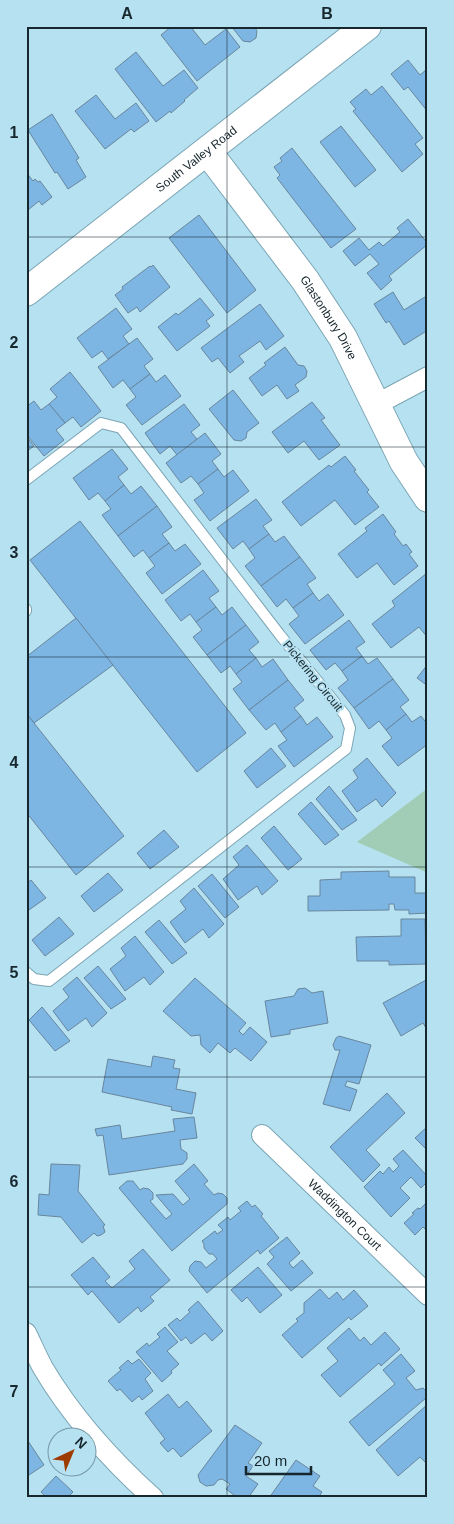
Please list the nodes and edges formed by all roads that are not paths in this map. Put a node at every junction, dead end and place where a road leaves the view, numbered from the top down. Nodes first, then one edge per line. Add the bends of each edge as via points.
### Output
1 (366, 26) edge
2 (208, 152) junction
3 (26, 292) edge
4 (428, 377) edge
5 (377, 404) junction
6 (26, 480) edge
7 (428, 498) edge
8 (26, 972) edge
9 (262, 1135) dead end
10 (428, 1296) edge
11 (26, 1333) edge
12 (153, 1498) edge

1 - 2 main road, South Valley Road
2 - 3 main road, South Valley Road
2 - 5 main road, Glastonbury Drive via 305,280 343,338
4 - 5 street
5 - 7 main road, Glastonbury Drive via 404,462
6 - 8 lane, Pickering Circuit via 101,423 121,428 344,715 350,728 346,749 49,981 34,979
9 - 10 street, Waddington Court
11 - 12 street via 43,1368 77,1417 121,1468

